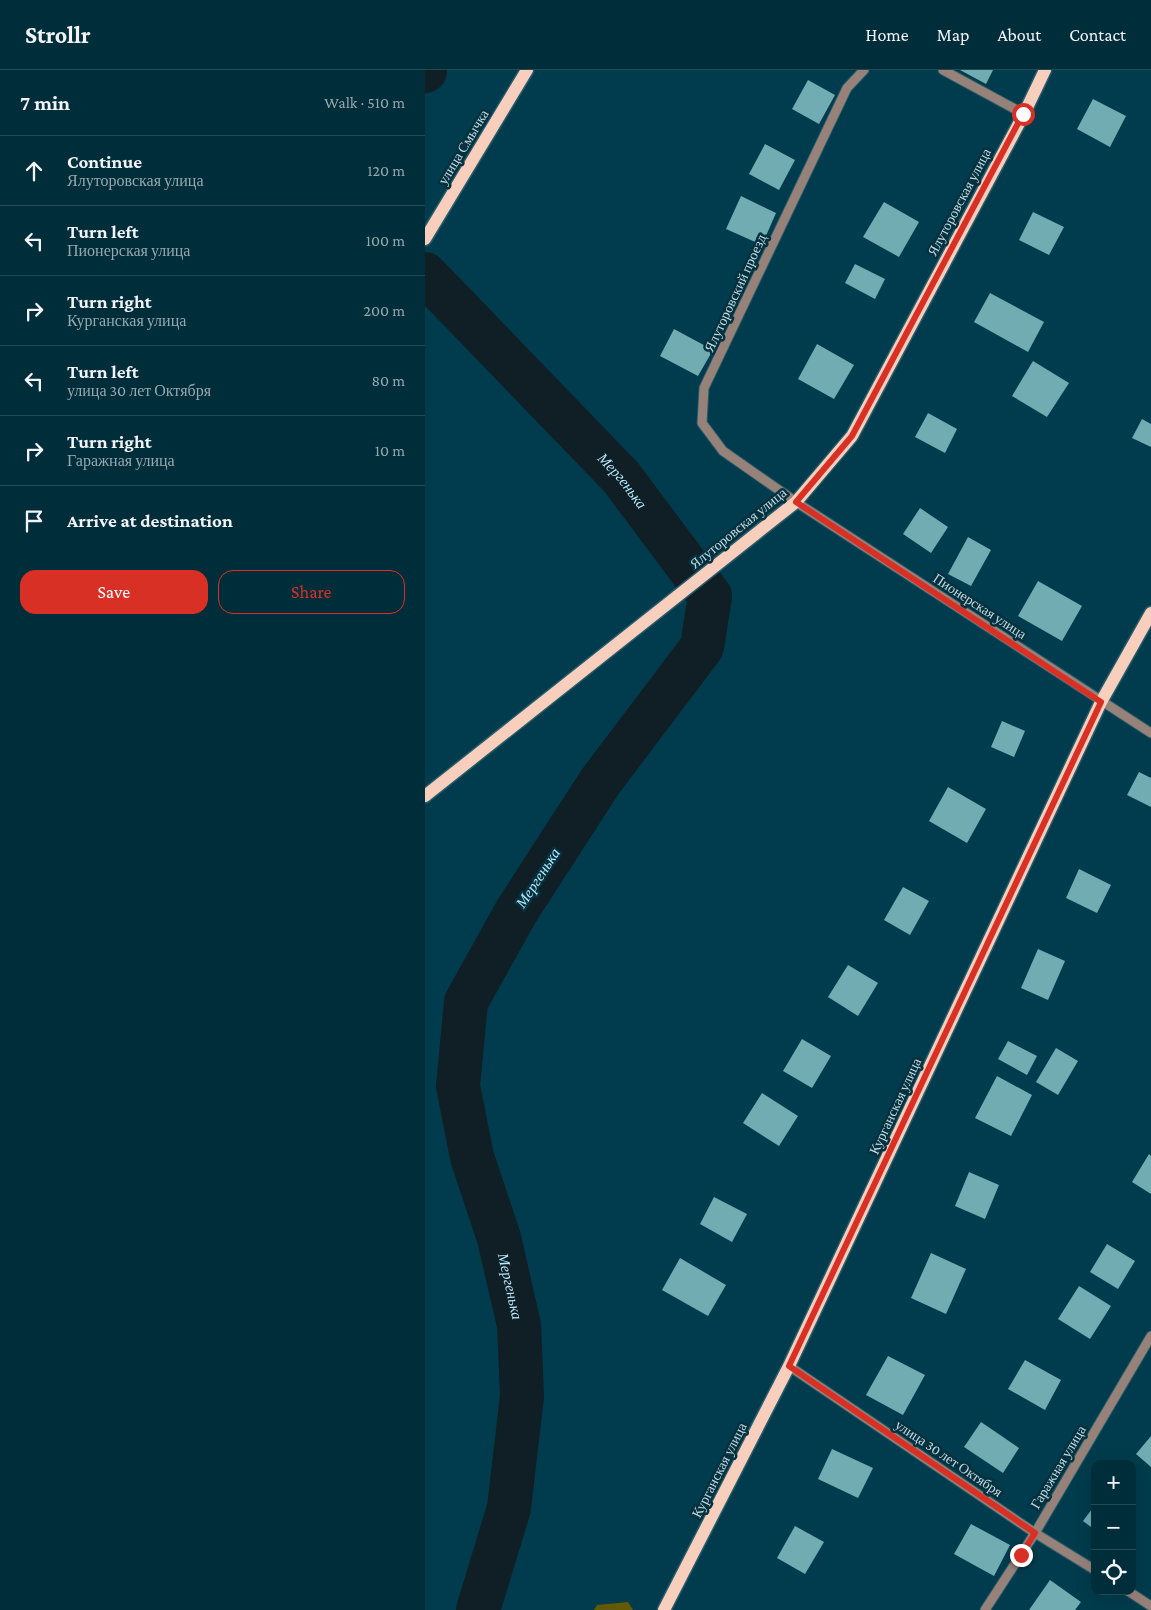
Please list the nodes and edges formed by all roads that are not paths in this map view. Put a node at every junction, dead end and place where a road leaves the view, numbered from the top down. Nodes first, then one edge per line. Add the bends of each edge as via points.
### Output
1 (527, 70) edge
2 (864, 70) edge
3 (943, 70) edge
4 (1045, 70) edge
5 (1023, 114) junction
6 (425, 239) edge
7 (796, 502) junction
8 (1151, 613) edge
9 (1101, 702) junction
10 (1151, 733) edge
11 (425, 796) edge
12 (1151, 1336) edge
13 (789, 1366) junction
14 (1035, 1533) junction
15 (1091, 1568) edge
16 (1134, 1595) edge
17 (1151, 1606) edge
18 (664, 1610) edge
19 (985, 1610) edge

1 - 6 main road, улица Смычка
2 - 7 street, Ялуторовский проезд via 847,88 704,388 702,423 723,450
3 - 5 street
4 - 5 main road, Ялуторовская улица
5 - 7 main road, Ялуторовская улица via 852,436
7 - 9 street, Пионерская улица
7 - 11 main road, Ялуторовская улица
8 - 9 main road, Курганская улица
9 - 10 street, Пионерская улица
9 - 13 main road, Курганская улица
12 - 14 street, Гаражная улица
13 - 14 street, улица 30 лет Октября
13 - 18 main road, Курганская улица
14 - 15 street, улица 30 лет Октября
14 - 19 street, Гаражная улица
16 - 17 street

